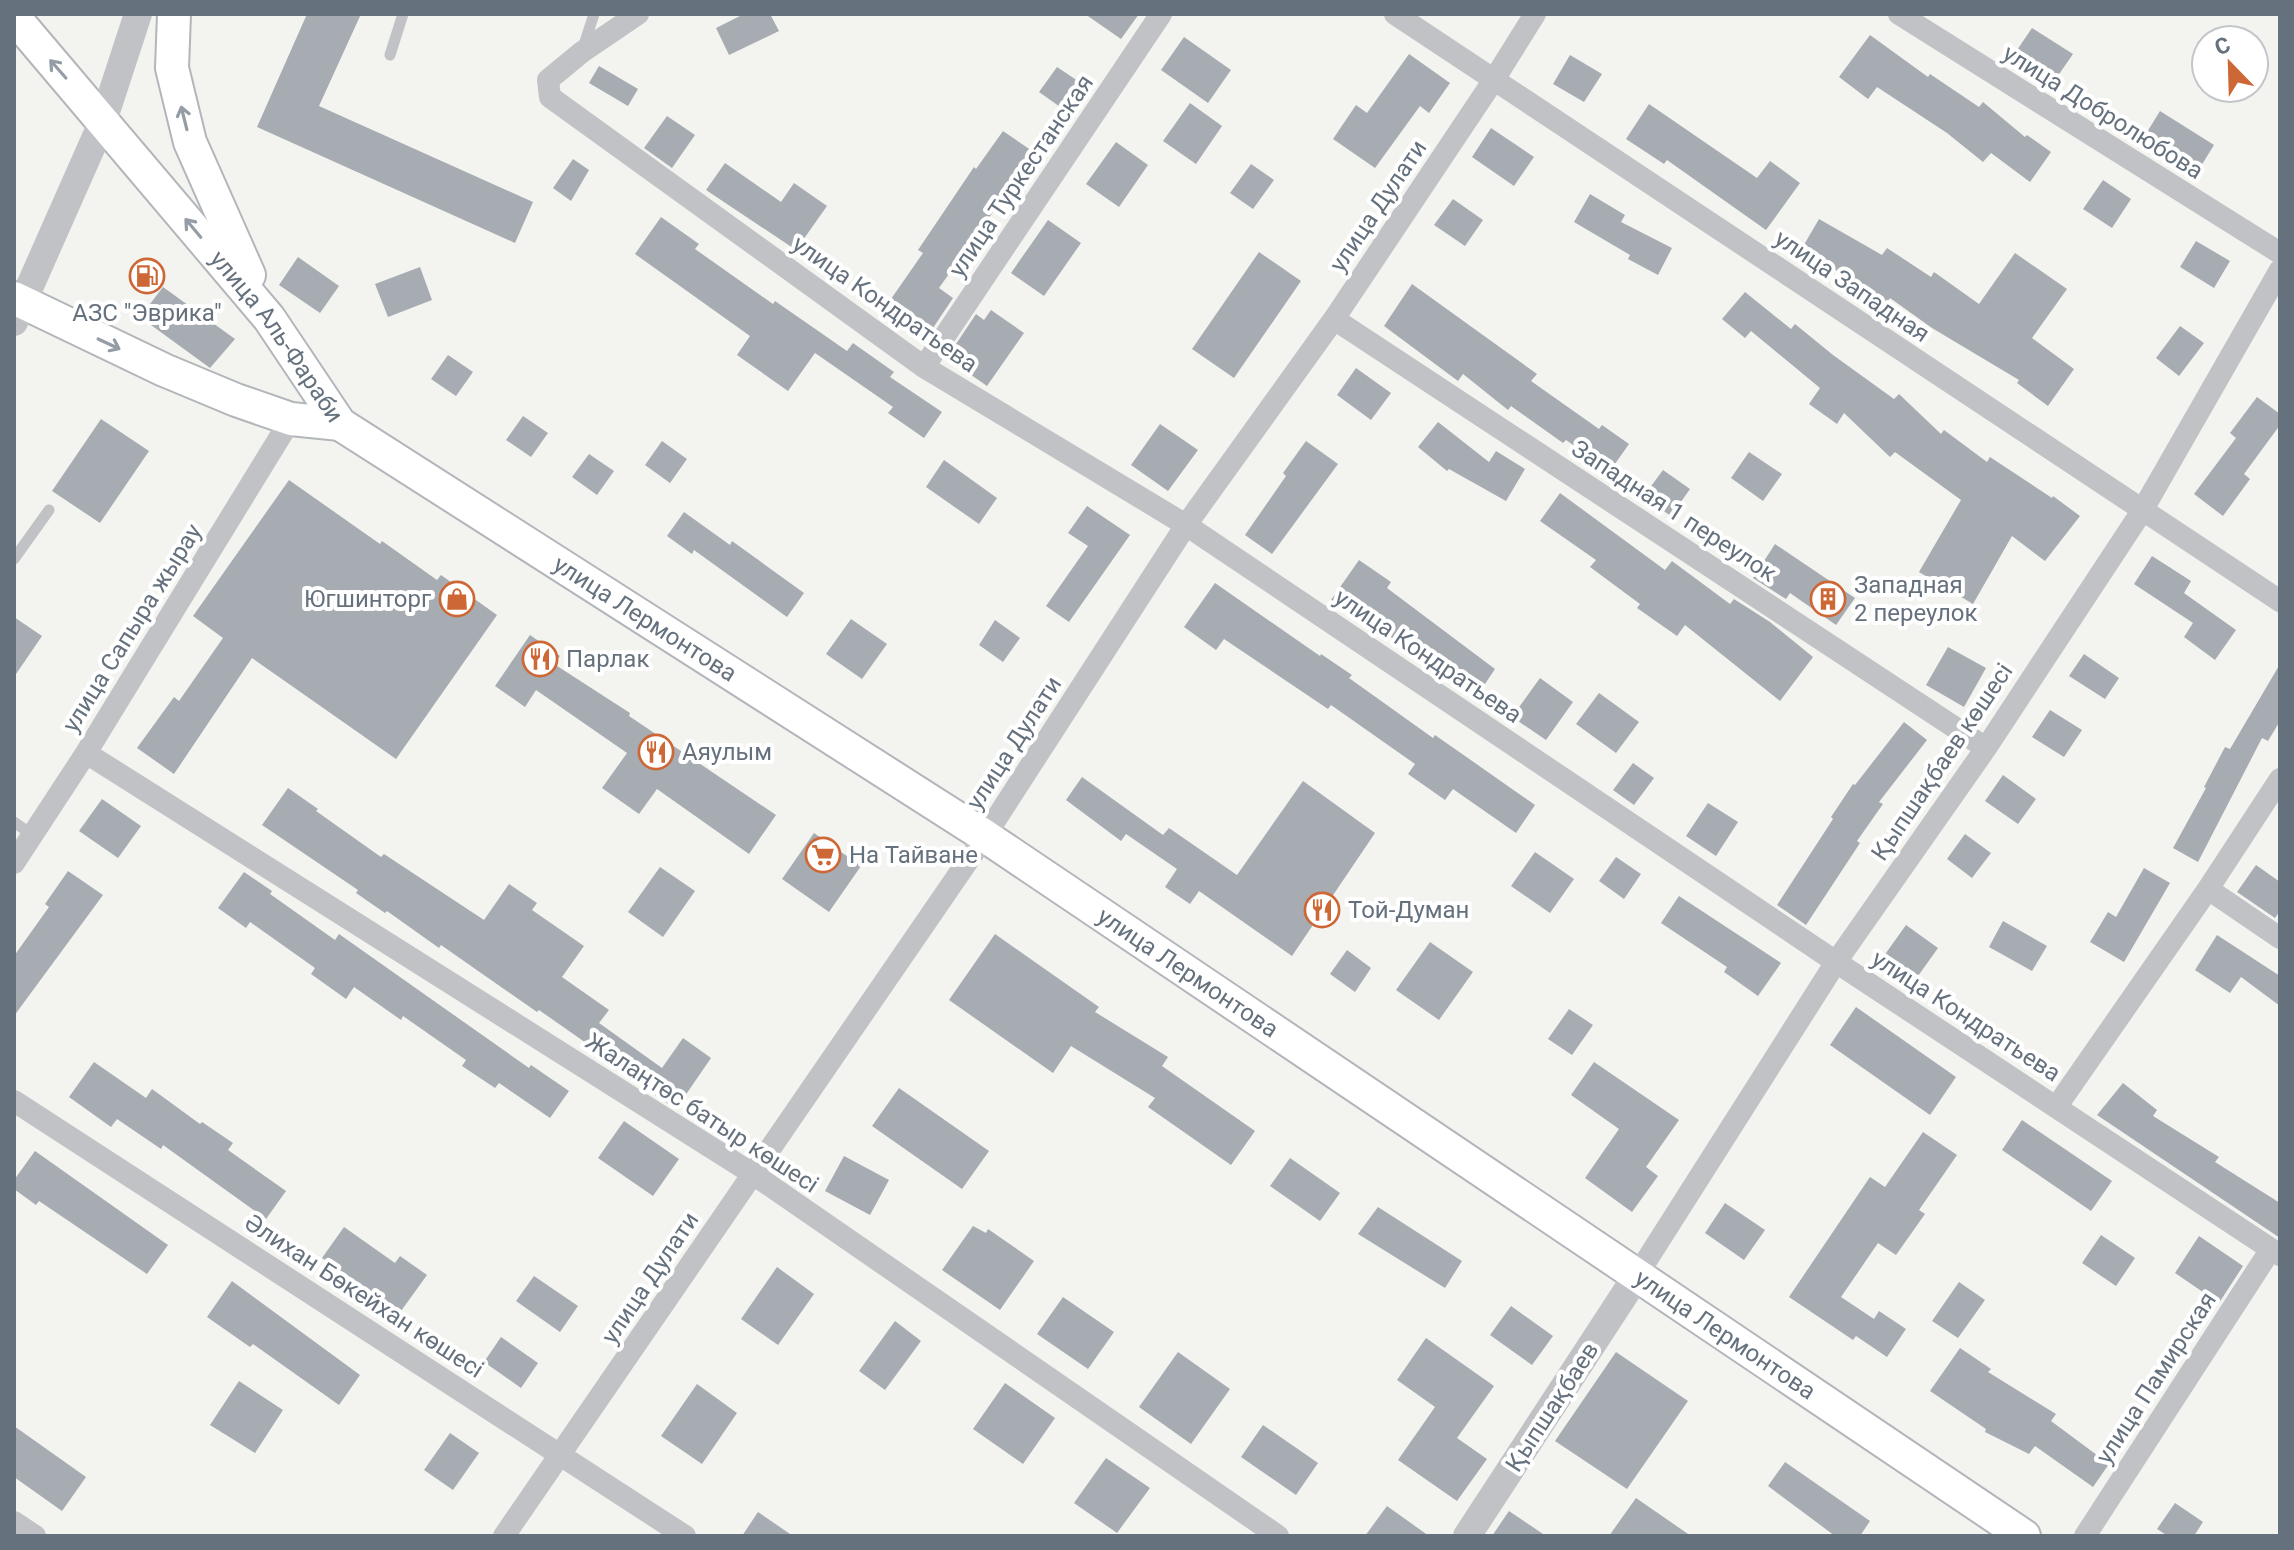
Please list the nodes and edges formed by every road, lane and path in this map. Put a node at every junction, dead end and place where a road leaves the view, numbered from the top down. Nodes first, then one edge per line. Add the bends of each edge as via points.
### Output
1 (28, 14) edge
2 (46, 14) edge
3 (138, 14) edge
4 (174, 14) edge
5 (403, 14) edge
6 (594, 14) edge
7 (638, 14) edge
8 (1161, 14) edge
9 (1395, 14) edge
10 (1535, 14) edge
11 (1899, 14) edge
12 (14, 17) edge
13 (582, 52) junction
14 (390, 55) dead end
15 (1495, 78) junction
16 (103, 121) junction
17 (2280, 253) edge
18 (2280, 270) edge
19 (17, 307) edge
20 (269, 318) junction
21 (1334, 319) junction
22 (924, 367) junction
23 (291, 419) junction
24 (340, 424) junction
25 (49, 510) dead end
26 (2142, 511) junction
27 (1186, 525) junction
28 (14, 559) edge
29 (2280, 601) edge
30 (1986, 748) junction
31 (86, 753) junction
32 (2280, 779) edge
33 (22, 828) edge
34 (985, 836) junction
35 (14, 863) edge
36 (2208, 889) junction
37 (2280, 938) edge
38 (1836, 962) junction
39 (14, 1101) edge
40 (2057, 1106) junction
41 (753, 1174) junction
42 (2275, 1252) edge
43 (1636, 1277) junction
44 (561, 1453) junction
45 (14, 1522) edge
46 (35, 1536) edge
47 (504, 1536) edge
48 (685, 1536) edge
49 (1278, 1536) edge
50 (1467, 1536) edge
51 (2024, 1536) edge
52 (2085, 1536) edge

1 - 2 main road
3 - 16 street
20 -> 4 main road via 190,142 172,68
5 - 14 lane
6 - 13 lane
7 - 13 street
8 - 22 street, улица Туркестанская
9 - 15 street, улица Западная
10 - 15 street, улица Дулати
11 - 17 street, улица Добролюбова
16 -> 12 main road, улица Аль-Фараби
13 - 22 street, улица Кондратьева via 548,80 550,97
15 - 21 street, улица Дулати
15 - 26 street, улица Западная
16 - 19 street
20 -> 16 main road, улица Аль-Фараби
18 - 26 street, Қыпшақбаев көшесі
19 -> 23 main road, улица Аль-Фараби
20 - 24 main road, улица Аль-Фараби
21 - 27 street, улица Дулати
21 - 30 street, Западная 1 переулок
22 - 27 street, улица Кондратьева
23 - 24 main road, улица Аль-Фараби
23 - 31 street, улица Сапыра жырау
24 - 34 main road, улица Лермонтова
25 - 28 lane
26 - 29 street, улица Западная
26 - 30 street, Қыпшақбаев көшесі
27 - 34 street, улица Дулати
27 - 38 street, улица Кондратьева
30 - 38 street, Қыпшақбаев көшесі
31 - 33 street, улица Сапыра жырау
31 - 41 street, Жалаңтөс батыр көшесі
32 - 36 street
33 - 35 street, улица Сапыра жырау
34 - 41 street, улица Дулати
34 - 43 main road, улица Лермонтова
36 - 37 street
36 - 40 street
38 - 40 street, улица Кондратьева
38 - 43 street, Қыпшақбаев көшесі
39 - 44 street, Әлихан Бөкейхан көшесі
40 - 42 street, улица Кондратьева
41 - 44 street, улица Дулати
41 - 49 street, Жалаңтөс батыр көшесі
42 - 52 street, улица Памирская
43 - 50 street, Қыпшақбаев
43 - 51 main road, улица Лермонтова
44 - 47 street, улица Дулати
44 - 48 street, Әлихан Бөкейхан көшесі
45 - 46 street

